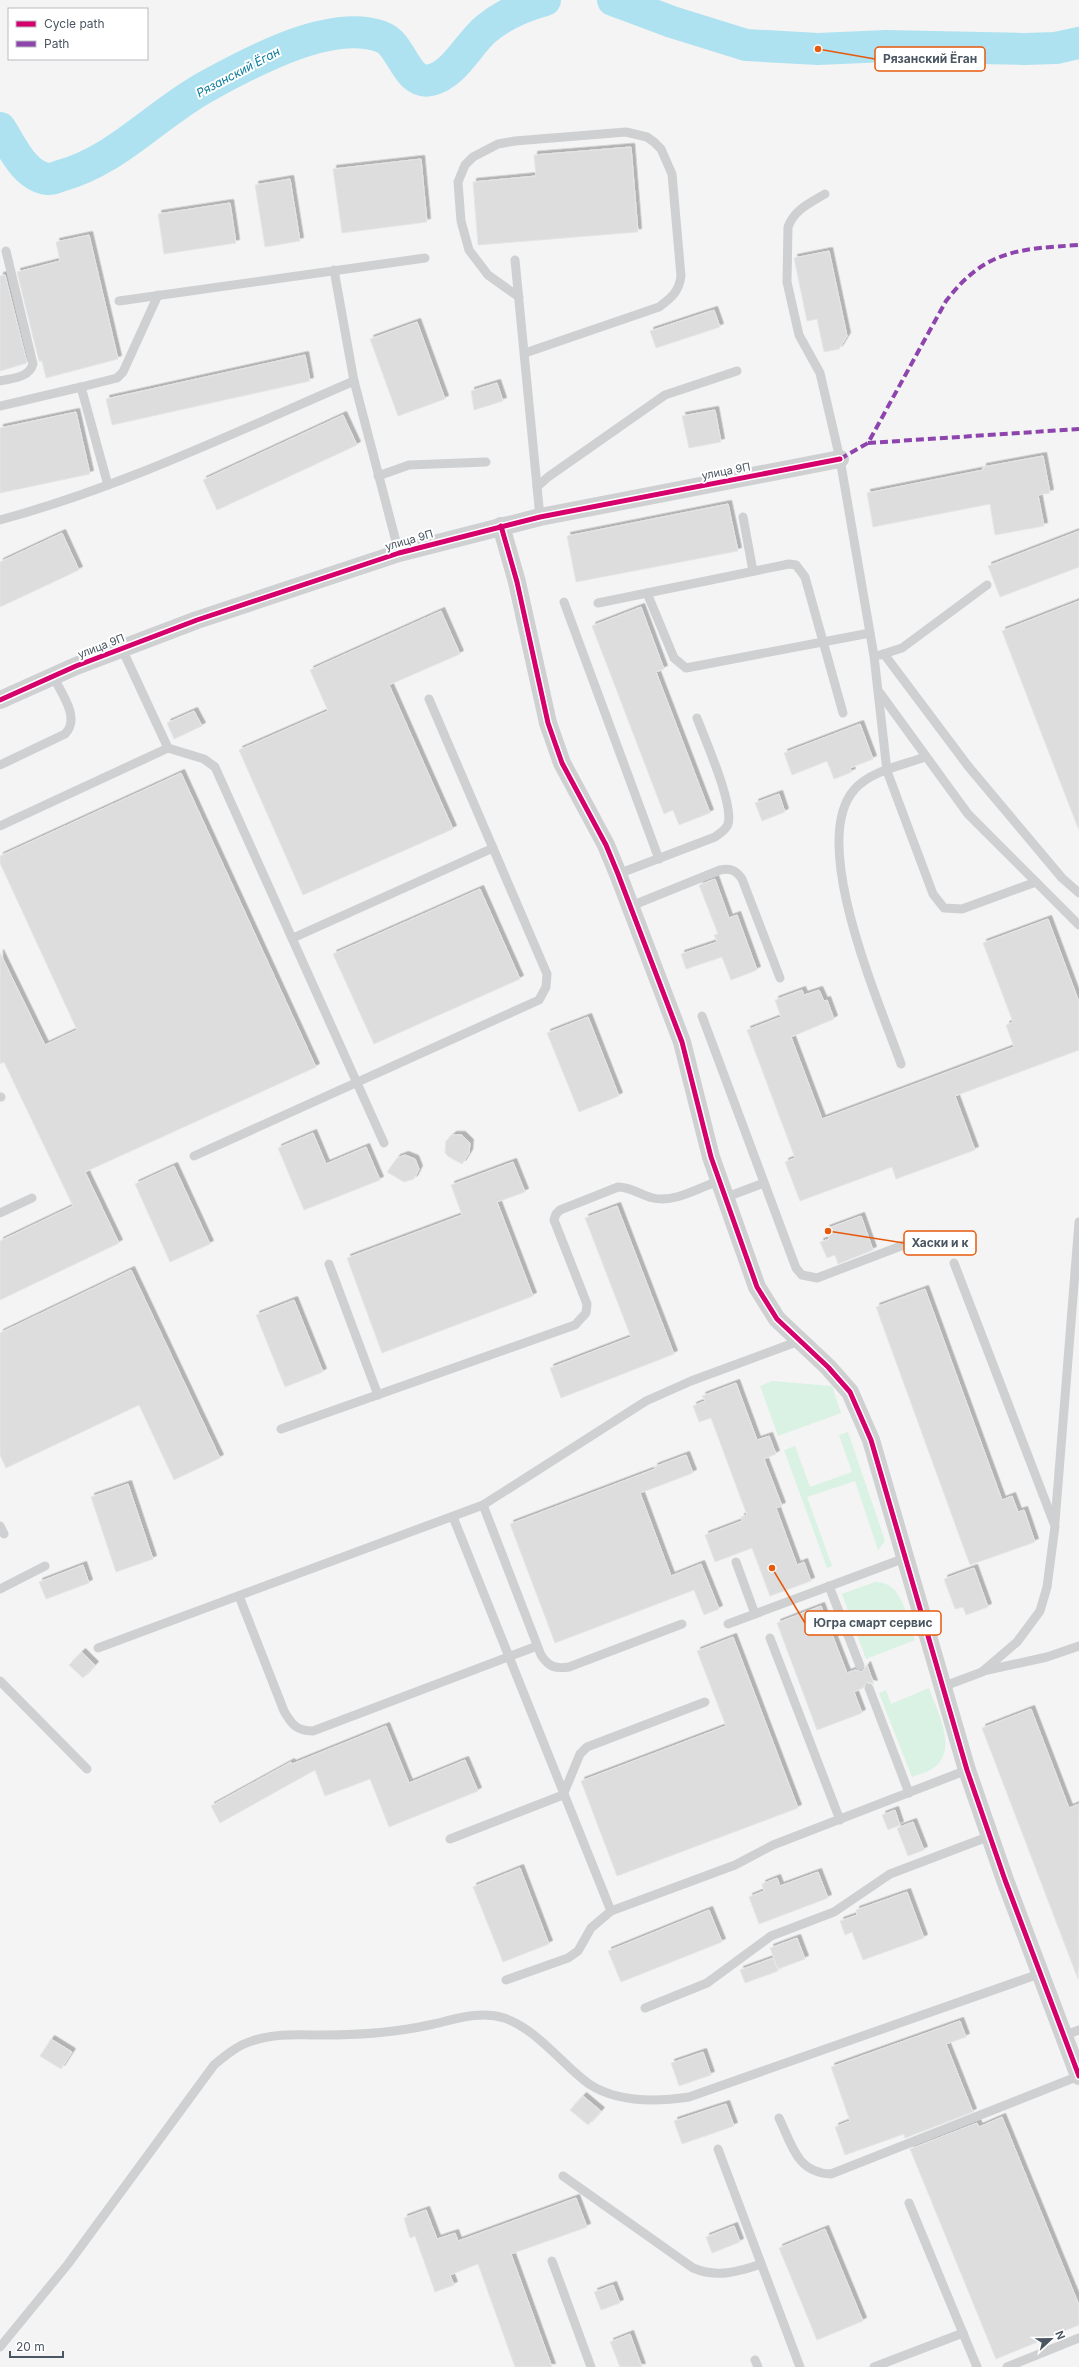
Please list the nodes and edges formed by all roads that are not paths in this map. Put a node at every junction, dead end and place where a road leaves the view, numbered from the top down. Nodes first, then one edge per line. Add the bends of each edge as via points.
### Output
1 (825, 194) dead end
2 (6, 251) dead end
3 (424, 258) dead end
4 (515, 260) dead end
5 (334, 270) junction
6 (158, 295) junction
7 (519, 297) junction
8 (119, 300) dead end
9 (525, 353) junction
10 (737, 371) dead end
11 (0, 381) edge
12 (354, 381) junction
13 (81, 387) junction
14 (0, 406) edge
15 (840, 460) junction
16 (486, 462) dead end
17 (378, 476) junction
18 (108, 485) junction
19 (537, 487) junction
20 (743, 517) dead end
21 (540, 518) junction
22 (0, 520) edge
23 (500, 526) junction
24 (399, 553) junction
25 (753, 571) junction
26 (987, 585) dead end
27 (647, 593) junction
28 (564, 602) dead end
29 (598, 603) dead end
30 (870, 633) junction
31 (823, 642) junction
32 (122, 649) junction
33 (879, 655) junction
34 (53, 676) junction
35 (879, 692) junction
36 (429, 699) dead end
37 (0, 700) edge
38 (843, 712) dead end
39 (697, 718) dead end
40 (168, 748) junction
41 (925, 757) junction
42 (0, 765) edge
43 (887, 771) junction
44 (0, 826) edge
45 (493, 848) junction
46 (659, 859) junction
47 (618, 874) junction
48 (1036, 882) junction
49 (1079, 893) edge
50 (631, 906) junction
51 (1079, 925) edge
52 (292, 938) junction
53 (780, 978) dead end
54 (702, 1016) dead end
55 (902, 1064) dead end
56 (357, 1083) junction
57 (384, 1143) dead end
58 (194, 1156) dead end
59 (718, 1181) junction
60 (764, 1183) junction
61 (32, 1198) dead end
62 (724, 1198) junction
63 (0, 1213) edge
64 (1079, 1222) edge
65 (930, 1235) dead end
66 (954, 1263) dead end
67 (329, 1264) dead end
68 (799, 1341) junction
69 (378, 1395) junction
70 (281, 1429) dead end
71 (483, 1505) junction
72 (453, 1517) junction
73 (1055, 1526) junction
74 (905, 1558) junction
75 (736, 1562) dead end
76 (45, 1566) dead end
77 (830, 1586) junction
78 (0, 1589) edge
79 (238, 1596) junction
80 (755, 1614) junction
81 (682, 1624) dead end
82 (728, 1624) dead end
83 (770, 1638) dead end
84 (538, 1646) junction
85 (1079, 1646) edge
86 (98, 1648) dead end
87 (508, 1657) junction
88 (860, 1666) dead end
89 (982, 1672) junction
90 (0, 1681) edge
91 (942, 1687) junction
92 (868, 1688) dead end
93 (706, 1702) dead end
94 (87, 1769) dead end
95 (967, 1770) junction
96 (909, 1793) junction
97 (563, 1795) junction
98 (840, 1820) junction
99 (990, 1836) junction
100 (450, 1839) dead end
101 (611, 1911) junction
102 (1039, 1974) junction
103 (506, 1980) dead end
104 (645, 2008) dead end
105 (1071, 2033) edge
106 (1079, 2076) edge
107 (779, 2118) dead end
108 (718, 2149) dead end
109 (563, 2176) dead end
110 (909, 2203) dead end
111 (552, 2262) dead end
112 (761, 2264) junction
113 (963, 2333) junction
114 (1079, 2338) edge
115 (0, 2347) edge
116 (591, 2367) edge
117 (800, 2367) edge
118 (874, 2367) edge
119 (977, 2367) edge
120 (1007, 2367) edge

1 - 15 lane via 791,219 788,227 787,282 799,335 820,373
2 - 11 lane via 33,364 26,374
3 - 5 lane
4 - 7 lane
5 - 6 lane
5 - 12 lane
6 - 8 lane
6 - 13 lane via 123,372 117,378
7 - 9 lane
7 - 9 lane via 488,275 469,250 461,221 458,182 465,165 484,150 514,141 626,132 647,137 654,142 661,149 672,174 681,276 679,287 673,297 658,307
9 - 19 lane
10 - 19 lane via 665,395
12 - 17 lane
12 - 18 lane
13 - 14 lane
13 - 18 lane
15 - 21 street, улица 9П
15 - 30 lane
16 - 17 lane via 408,465
17 - 24 lane
18 - 22 lane via 66,501
19 - 21 lane
20 - 25 lane
21 - 23 street, улица 9П
23 - 24 street, улица 9П
23 - 47 street via 517,582 548,723 562,763 606,845
24 - 32 street, улица 9П via 288,588
25 - 27 lane
25 - 31 lane via 789,564 800,568 805,577
26 - 33 lane via 902,648
27 - 29 lane
27 - 31 lane via 674,658 686,668
28 - 46 lane
30 - 31 lane
30 - 33 lane
31 - 38 lane
32 - 34 street, улица 9П
32 - 40 lane
33 - 35 lane
33 - 49 lane via 1062,878
34 - 37 street, улица 9П
34 - 42 lane via 72,717 70,729 65,734
35 - 41 lane
35 - 43 lane
36 - 45 lane
39 - 46 lane via 728,802 728,824 715,837
40 - 44 lane
40 - 52 lane via 204,759 215,767
41 - 43 lane
41 - 48 lane via 968,814
43 - 48 lane via 933,894 944,908 962,909
43 - 55 lane via 866,780 854,789 843,809 837,834 843,890 850,916
45 - 52 lane
45 - 56 lane via 547,974 546,987 539,1000
46 - 47 lane
47 - 50 street
48 - 51 lane
50 - 53 lane via 720,870 729,869 737,872 742,879
50 - 59 street via 682,1042
52 - 56 lane
54 - 60 lane
56 - 57 lane
56 - 58 lane
59 - 62 street
59 - 69 lane via 665,1199 653,1198 627,1187 618,1187 560,1210 554,1220 587,1304 586,1313 581,1321
60 - 62 lane
60 - 65 lane via 796,1268 802,1275 810,1278 818,1278
61 - 63 lane
62 - 68 street via 765,1303
64 - 73 lane
66 - 73 lane
67 - 69 lane
68 - 71 lane via 691,1381 646,1401
68 - 74 street via 850,1392 860,1411
69 - 70 lane
71 - 72 lane
71 - 84 lane
72 - 79 lane
72 - 87 lane
73 - 89 lane via 1047,1587 1040,1611 1017,1642
74 - 77 lane
74 - 91 street
75 - 80 lane
76 - 78 lane
77 - 80 lane
77 - 88 lane
79 - 86 lane
79 - 87 lane via 284,1712 292,1724 302,1731 313,1732
80 - 82 lane
81 - 84 lane via 568,1667 557,1668 548,1665
83 - 98 lane
84 - 87 lane
85 - 89 lane via 1047,1657
87 - 97 lane
89 - 91 lane
90 - 94 lane
91 - 95 street
92 - 96 lane
93 - 97 lane via 587,1747 580,1754
95 - 96 lane
95 - 99 street
96 - 98 lane
97 - 100 lane
97 - 101 lane
98 - 101 lane via 773,1845 735,1865
99 - 102 street
99 - 104 lane via 890,1874 834,1912 771,1936 708,1983
101 - 103 lane via 591,1928 578,1951 568,1958
102 - 105 street
102 - 115 lane via 689,2097 667,2100 625,2098 589,2084 537,2037 519,2024 502,2018 467,2016 398,2030 300,2034 252,2041 229,2052 214,2065 68,2264
105 - 106 street
106 - 107 lane via 831,2174 812,2171 803,2165
108 - 112 lane
109 - 112 lane via 693,2268 705,2273 721,2274
110 - 113 lane
111 - 116 lane
112 - 117 lane
113 - 118 lane
113 - 119 lane
114 - 120 lane

